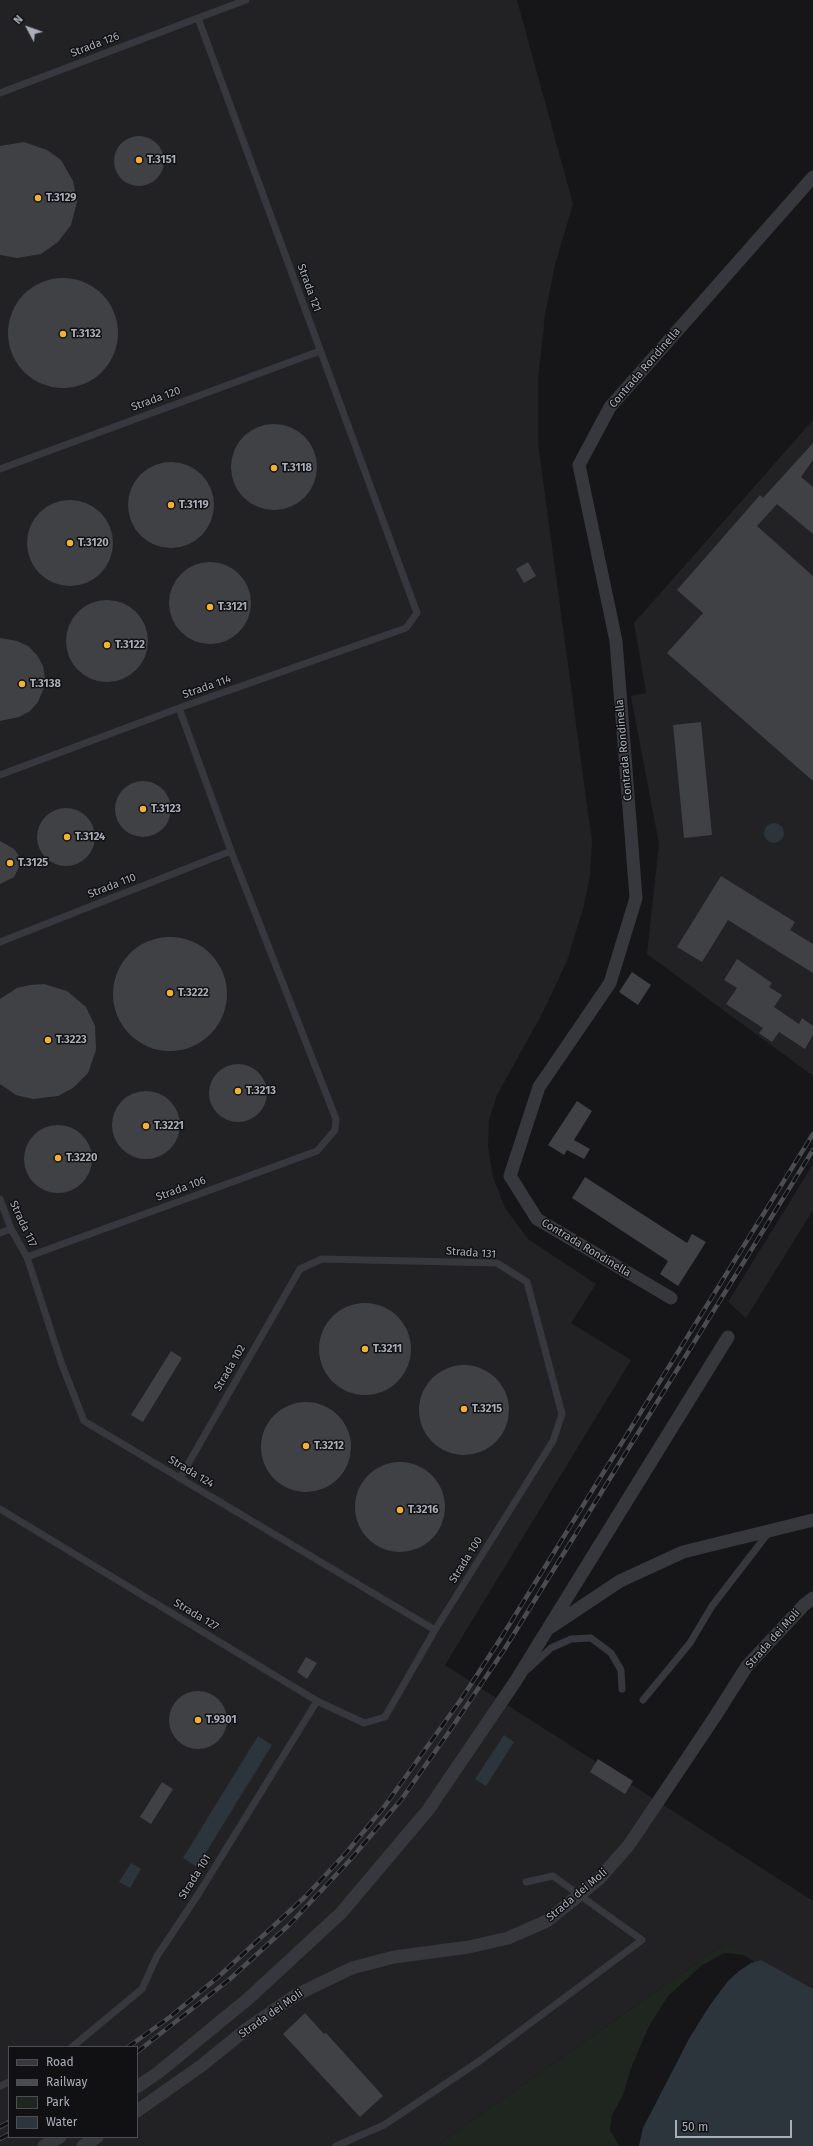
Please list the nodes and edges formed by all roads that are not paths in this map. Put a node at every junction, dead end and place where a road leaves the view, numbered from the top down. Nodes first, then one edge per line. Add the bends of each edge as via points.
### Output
1 (246, 0) edge
2 (198, 18) junction
3 (0, 93) edge
4 (813, 177) edge
5 (320, 351) junction
6 (0, 468) edge
7 (417, 613) joint
8 (179, 708) junction
9 (0, 775) edge
10 (232, 852) junction
11 (0, 942) edge
12 (0, 1199) edge
13 (11, 1229) junction
14 (0, 1233) edge
15 (27, 1257) junction
16 (300, 1270) joint
17 (670, 1298) dead end
18 (728, 1337) dead end
19 (562, 1414) joint
20 (180, 1478) junction
21 (0, 1509) edge
22 (813, 1520) edge
23 (769, 1532) junction
24 (813, 1598) edge
25 (548, 1629) junction
26 (436, 1630) junction
27 (514, 1682) junction
28 (622, 1689) dead end
29 (644, 1700) dead end
30 (317, 1701) junction
31 (385, 1717) joint
32 (526, 1882) dead end
33 (73, 2046) edge
34 (138, 2086) edge
35 (138, 2110) edge
36 (58, 2138) edge
37 (95, 2138) edge
38 (44, 2146) edge
39 (83, 2146) edge
40 (336, 2146) edge

1 - 2 lane
2 - 3 lane, Strada 126
2 - 5 lane, Strada 121
4 - 17 street, Contrada Rondinella via 610,407 579,465 616,641 636,898 610,983 539,1088 510,1176 537,1219
5 - 6 lane, Strada 120
5 - 7 lane, Strada 121
7 - 8 lane, Strada 114 via 406,628
8 - 9 lane, Strada 114
8 - 10 lane
10 - 11 lane, Strada 110
10 - 15 lane, Strada 106 via 336,1120 335,1130 317,1151
12 - 13 lane, Strada 117
13 - 14 lane
13 - 15 lane, Strada 117
15 - 20 lane, Strada 124 via 61,1362 84,1420
16 - 19 lane, Strada 131 via 322,1259 497,1263 527,1282
16 - 20 lane, Strada 102
18 - 25 street
19 - 26 lane, Strada 100 via 553,1442
20 - 26 lane, Strada 124
21 - 30 lane, Strada 127
22 - 23 street
23 - 25 street via 683,1552 620,1581
23 - 29 lane via 712,1606 690,1643
24 - 35 street, Strada dei Moli, bridge via 747,1666 629,1845 599,1879 547,1921 508,1938 469,1948 394,1957 352,1968 296,1994 248,2028 202,2066
25 - 27 street
26 - 31 lane, Strada 100
27 - 28 lane via 551,1648 571,1639 591,1638 611,1653 621,1670
27 - 34 street via 428,1810 341,1913 249,1998
30 - 31 lane, Strada 127 via 364,1723
30 - 33 lane, Strada 101 via 199,1893 157,1956 142,1989
32 - 40 lane via 553,1876 642,1940 481,2060 384,2125
36 - 38 street
37 - 39 street

